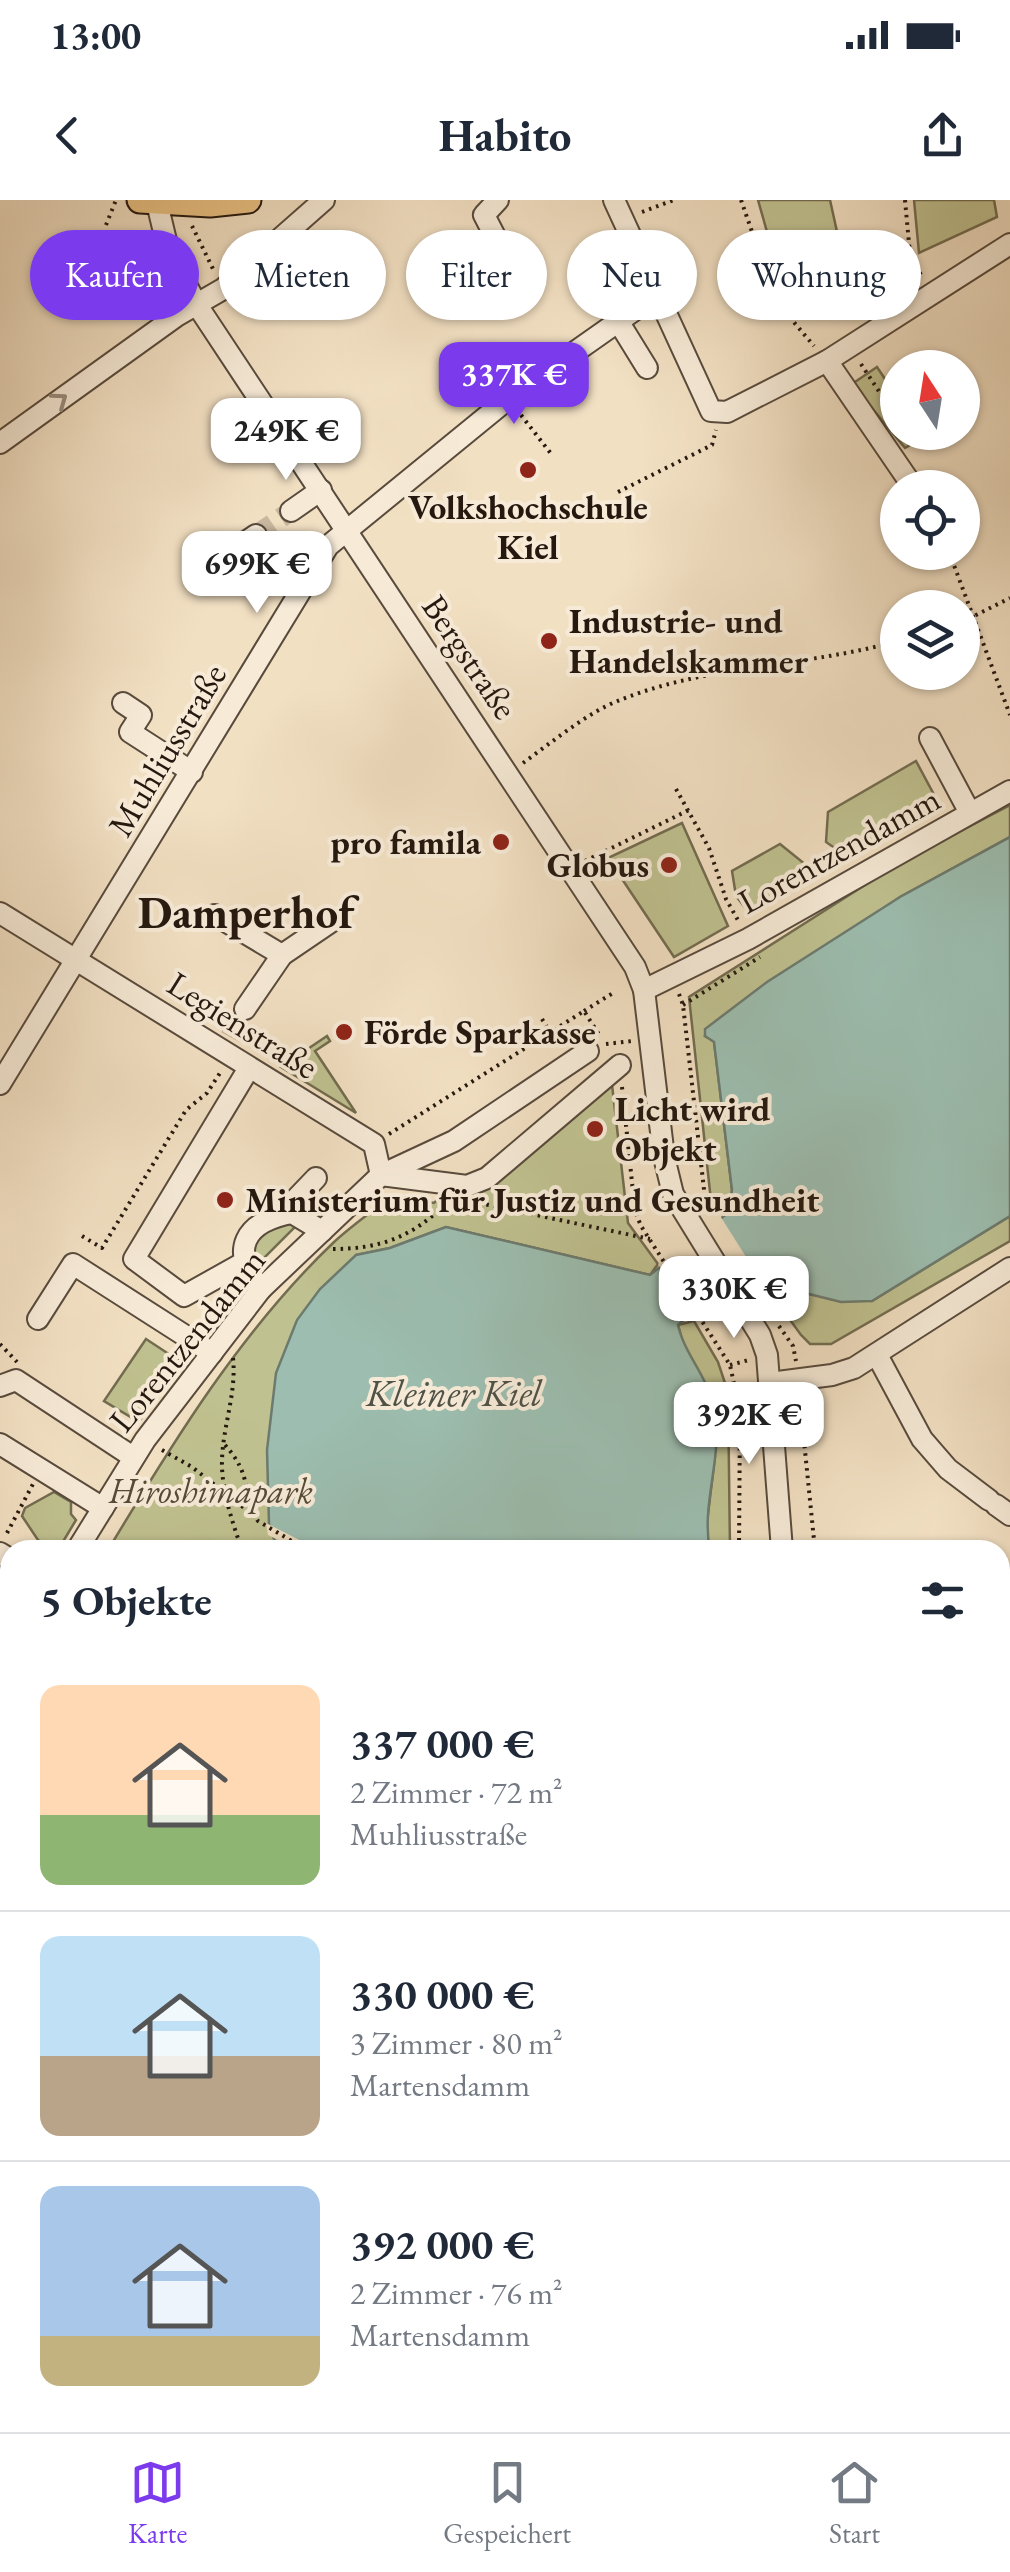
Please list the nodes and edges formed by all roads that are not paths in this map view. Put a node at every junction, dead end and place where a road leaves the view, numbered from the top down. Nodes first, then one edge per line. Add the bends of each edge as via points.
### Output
1 (248, 200) edge
2 (324, 200) edge
3 (498, 200) edge
4 (149, 201) edge
5 (160, 230) edge
6 (492, 230) edge
7 (1010, 244) edge
8 (199, 304) edge
9 (199, 308) edge
10 (176, 320) edge
11 (621, 320) edge
12 (668, 320) edge
13 (618, 322) junction
14 (827, 362) junction
15 (647, 368) dead end
16 (0, 443) edge
17 (901, 470) edge
18 (322, 490) junction
19 (290, 511) tunnel mouth
20 (348, 529) junction
21 (256, 535) tunnel mouth
22 (209, 567) dead end
23 (122, 703) dead end
24 (930, 738) dead end
25 (192, 772) junction
26 (1010, 791) edge
27 (970, 813) junction
28 (0, 912) edge
29 (215, 914) dead end
30 (335, 918) dead end
31 (282, 954) junction
32 (76, 960) junction
33 (644, 990) junction
34 (245, 1009) tunnel mouth
35 (597, 1048) road end
36 (233, 1053) junction
37 (620, 1065) road end
38 (0, 1084) edge
39 (381, 1176) junction
40 (316, 1178) dead end
41 (292, 1214) junction
42 (323, 1240) junction
43 (243, 1262) junction
44 (1010, 1268) edge
45 (261, 1289) junction
46 (38, 1319) dead end
47 (222, 1352) junction
48 (877, 1355) junction
49 (770, 1383) junction
50 (0, 1386) edge
51 (0, 1444) edge
52 (139, 1449) junction
53 (998, 1507) edge
54 (103, 1508) junction
55 (83, 1540) edge
56 (781, 1540) edge

1 - 4 main road
2 - 8 street
3 - 6 street via 484,215
4 - 5 street, Bergstraße
7 - 14 street
9 - 18 street, Bergstraße
16 -> 10 street
11 - 13 street, Muhliusstraße
12 - 14 street via 714,419
13 - 15 street
13 - 20 street, Muhliusstraße via 508,399
14 - 17 street
18 - 19 street
18 - 20 street, Bergstraße
20 - 25 street, Muhliusstraße via 328,546
20 - 33 street, Bergstraße via 624,945
21 - 22 street
23 - 25 street via 141,715 130,732
24 - 27 street
25 - 32 street, Muhliusstraße
26 - 27 street, Lorentzendamm
27 - 33 street, Lorentzendamm
28 - 32 street, Legienstraße
29 - 31 street
30 - 31 street
31 - 34 street
32 - 36 street, Legienstraße
32 - 38 street, Muhliusstraße
33 - 49 street, Bergstraße via 672,1194 760,1335
35 - 39 street, Lorentzendamm via 454,1141
36 - 39 street, Legienstraße via 374,1144
36 - 43 street via 134,1259 184,1296
37 - 39 street via 487,1178 467,1186
39 - 42 street, Lorentzendamm
40 - 41 street via 293,1202
41 - 42 street
41 - 43 street via 269,1218 246,1238
42 - 45 street, Lorentzendamm
43 - 45 street
44 - 48 street
45 - 47 street, Lorentzendamm
46 - 47 street via 73,1264
47 - 52 street, Lorentzendamm
48 - 49 street via 832,1375
48 - 53 street via 922,1438 948,1469
49 - 56 street, Bergstraße
50 - 52 street via 16,1380
51 - 54 street
52 - 54 street, Lorentzendamm
54 - 55 street, Lorentzendamm

